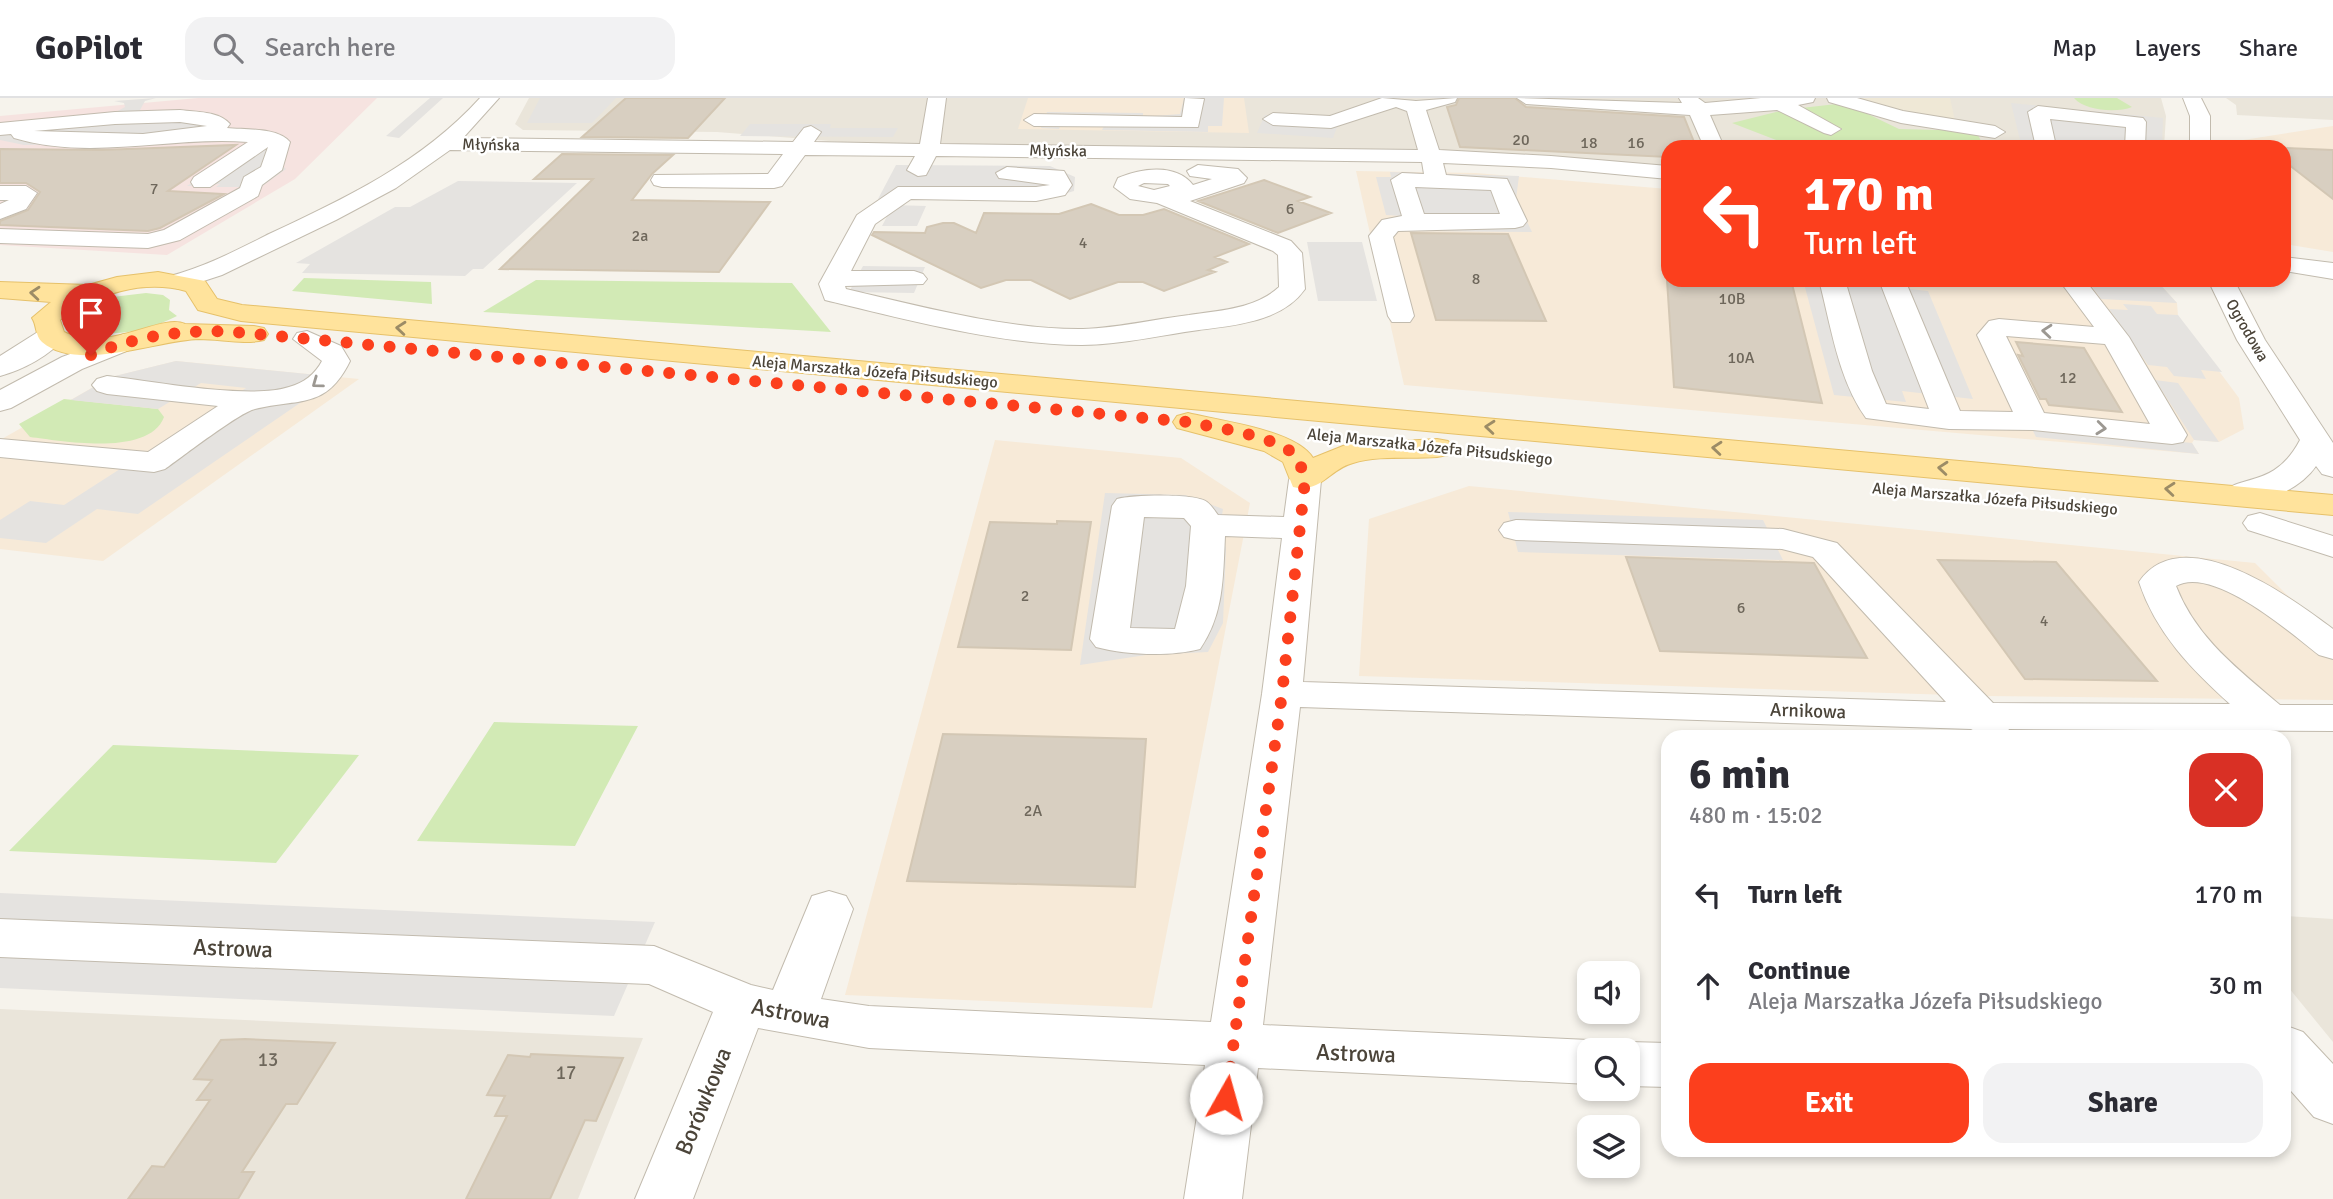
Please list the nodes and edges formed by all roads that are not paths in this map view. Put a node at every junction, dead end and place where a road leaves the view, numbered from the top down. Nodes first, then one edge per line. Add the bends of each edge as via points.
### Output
1 (139, 98) edge
2 (490, 98) edge
3 (937, 98) edge
4 (1448, 98) edge
5 (1526, 98) edge
6 (1806, 98) edge
7 (1836, 98) edge
8 (2192, 98) edge
9 (1194, 99) edge
10 (1584, 100) edge
11 (1401, 102) edge
12 (1692, 103) edge
13 (1765, 103) edge
14 (1987, 110) dead end
15 (124, 117) junction
16 (1273, 119) dead end
17 (1034, 120) dead end
18 (1082, 121) junction
19 (27, 127) junction
20 (0, 129) edge
21 (755, 129) dead end
22 (1831, 129) dead end
23 (888, 131) dead end
24 (208, 133) junction
25 (2044, 136) edge
26 (268, 138) junction
27 (806, 138) junction
28 (1710, 140) edge
29 (1998, 140) edge
30 (2065, 140) edge
31 (2084, 140) edge
32 (2200, 140) edge
33 (447, 144) junction
34 (929, 149) junction
35 (1072, 150) junction
36 (1428, 156) junction
37 (1201, 162) junction
38 (1661, 172) edge
39 (662, 180) dead end
40 (1437, 181) junction
41 (202, 182) dead end
42 (1168, 191) junction
43 (0, 192) edge
44 (909, 193) junction
45 (0, 212) edge
46 (1415, 221) junction
47 (291, 235) junction
48 (0, 236) edge
49 (2291, 265) edge
50 (2333, 271) edge
51 (835, 278) junction
52 (915, 279) dead end
53 (179, 281) junction
54 (118, 285) junction
55 (1834, 287) edge
56 (1895, 287) edge
57 (2077, 287) edge
58 (2224, 287) edge
59 (0, 290) edge
60 (208, 304) junction
61 (0, 310) edge
62 (1401, 316) dead end
63 (48, 327) junction
64 (307, 339) junction
65 (138, 340) junction
66 (2123, 349) junction
67 (0, 366) edge
68 (107, 385) dead end
69 (247, 400) junction
70 (0, 402) edge
71 (1950, 420) junction
72 (2033, 421) junction
73 (1188, 422) junction
74 (2324, 434) edge
75 (4, 439) edge
76 (1437, 448) junction
77 (2333, 467) edge
78 (1305, 480) junction
79 (2238, 495) junction
80 (2333, 505) edge
81 (2260, 523) junction
82 (1208, 525) dead end
83 (1299, 528) junction
84 (1516, 530) dead end
85 (2333, 530) edge
86 (2333, 547) edge
87 (2333, 647) edge
88 (1282, 694) junction
89 (2269, 717) junction
90 (2333, 718) edge
91 (1992, 726) edge
92 (829, 909) dead end
93 (0, 938) edge
94 (766, 1009) junction
95 (1232, 1047) junction
96 (2291, 1058) edge
97 (1577, 1061) edge
98 (1640, 1064) edge
99 (1661, 1065) edge
100 (2314, 1094) edge
101 (664, 1199) edge
102 (1213, 1199) edge

1 - 15 street
2 - 33 street
3 - 34 street
4 - 11 street
5 - 10 street
6 - 13 street
7 - 29 street
8 - 32 street via 2200,116
9 - 18 street via 1191,123
10 - 12 street
11 - 16 street via 1331,122
11 - 36 street via 1421,118
12 - 13 street
12 - 28 street
13 - 22 street
14 - 29 street
15 - 19 street
15 - 24 street via 206,118 220,124
17 - 18 street
18 - 35 street
19 - 20 street
19 - 24 street via 21,134 39,140 173,138
21 - 27 street
23 - 27 street
24 - 26 street
25 - 30 street
25 - 31 street
26 - 41 street
26 - 48 street via 280,142 271,170 252,182 250,191 172,235 130,243
27 - 33 street, Młyńska via 682,153
27 - 34 street, Młyńska
27 - 39 street via 774,181
33 - 47 street
34 - 35 street, Młyńska
34 - 44 street
35 - 37 street, Młyńska
36 - 37 street, Młyńska
36 - 38 street, Młyńska
36 - 40 street
37 - 42 street
37 - 42 street via 1236,178
40 - 46 street via 1402,180
40 - 46 street via 1499,184 1515,221
42 - 51 street via 1290,253 1293,282 1288,296 1239,316 1058,337 841,299 831,289
43 - 45 street via 26,193 18,204
44 - 44 street via 1036,194 1061,185 1056,176 1043,173
44 - 51 street via 872,214
46 - 62 street via 1390,225 1381,236
47 - 53 street
47 - 60 street via 275,251 218,283
49 - 50 street
51 - 52 street
53 - 54 main road
53 - 60 main road via 196,286
54 -> 59 main road via 66,294
54 - 63 main road via 71,302
55 - 71 street via 1871,408 1887,416
56 - 71 street
57 - 66 street
58 - 74 street, Ogrodowa via 2277,379
60 - 65 main road via 189,323
79 -> 60 main road, Aleja Marszałka Józefa Piłsudskiego via 468,334 248,313
61 - 63 main road
63 - 65 main road via 72,344
63 - 67 street via 38,347
64 - 65 main road, Aleja Marszałka Józefa Piłsudskiego via 198,331
64 -> 69 street via 331,352 336,361 332,372 308,390 288,397
64 - 73 main road, Aleja Marszałka Józefa Piłsudskiego
65 - 70 street via 72,363
66 -> 72 street via 1999,327 1991,335
72 -> 66 street via 2172,435
68 - 69 street
69 - 75 street via 155,463
71 - 72 street
73 - 76 main road, Aleja Marszałka Józefa Piłsudskiego
73 - 78 main road via 1275,444 1297,457
74 - 77 street, Ogrodowa
74 - 79 street via 2301,469 2270,488
76 - 78 main road via 1348,453
76 - 81 main road, Aleja Marszałka Józefa Piłsudskiego
78 - 83 street
79 - 80 main road, Aleja Marszałka Józefa Piłsudskiego
81 - 85 main road, Aleja Marszałka Józefa Piłsudskiego
81 - 86 street
82 - 83 street
83 - 88 street
84 - 91 street via 1783,539 1825,550
87 - 89 street via 2254,590 2214,572 2173,573 2157,582 2162,601 2201,656
88 - 91 street, Arnikowa
88 - 95 street
89 - 90 street, Arnikowa
89 - 91 street, Arnikowa
92 - 94 street, Borówkowa
93 - 94 street, Astrowa via 654,965
94 - 95 street, Astrowa via 869,1027
94 - 101 street, Borówkowa
95 - 97 street, Astrowa
95 - 102 street
96 - 100 street
98 - 99 street

